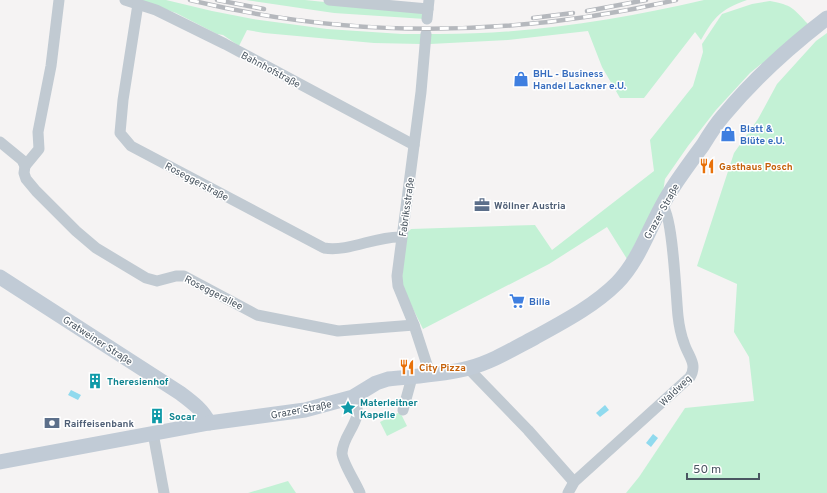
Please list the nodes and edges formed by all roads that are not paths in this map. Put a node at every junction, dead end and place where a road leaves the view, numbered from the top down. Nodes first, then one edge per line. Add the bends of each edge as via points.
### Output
1 (59, 0) edge
2 (125, 0) edge
3 (328, 0) edge
4 (378, 2) edge
5 (138, 4) junction
6 (428, 9) edge
7 (827, 18) edge
8 (426, 34) dead end
9 (0, 142) edge
10 (414, 145) junction
11 (25, 166) junction
12 (662, 205) junction
13 (401, 237) junction
14 (0, 277) edge
15 (414, 325) junction
16 (468, 368) junction
17 (430, 374) junction
18 (411, 376) junction
19 (353, 397) junction
20 (403, 410) dead end
21 (209, 423) junction
22 (153, 433) junction
23 (0, 462) edge
24 (574, 482) junction
25 (164, 493) edge
26 (360, 493) edge
27 (568, 493) edge

1 - 11 street via 38,132 39,149
2 - 5 street, Bahnhofstraße
3 - 4 street
4 - 6 street
5 - 10 street, Bahnhofstraße via 156,10 225,44
5 - 13 street, Roseggerstraße via 120,133 131,146 324,248 335,250 391,236
7 - 12 main road, Grazer Straße via 763,73 722,116
8 - 10 street, Fabriksstraße
9 - 11 street, Roseggerallee via 22,160
10 - 13 street, Fabriksstraße
11 - 15 street, Roseggerallee via 26,179 76,231 96,248 146,278 157,282 184,276 257,315 338,331
12 - 16 main road, Grazer Straße via 632,265 606,293 579,313 528,342
12 - 24 street, Waldweg via 669,227 683,342 694,371
13 - 15 street, Fabriksstraße via 398,286
14 - 21 main road, Gratweiner Straße via 180,393 199,408
15 - 17 street, Fabriksstraße
16 - 17 main road, Grazer Straße
16 - 24 street
17 - 18 main road, Grazer Straße
18 - 19 main road, Grazer Straße via 388,379
18 - 20 street
19 - 21 main road, Grazer Straße via 299,411
19 - 26 street via 358,414 344,443 342,454
21 - 22 main road, Grazer Straße
22 - 23 main road, Grazer Straße
22 - 25 street
24 - 27 street, Waldweg

